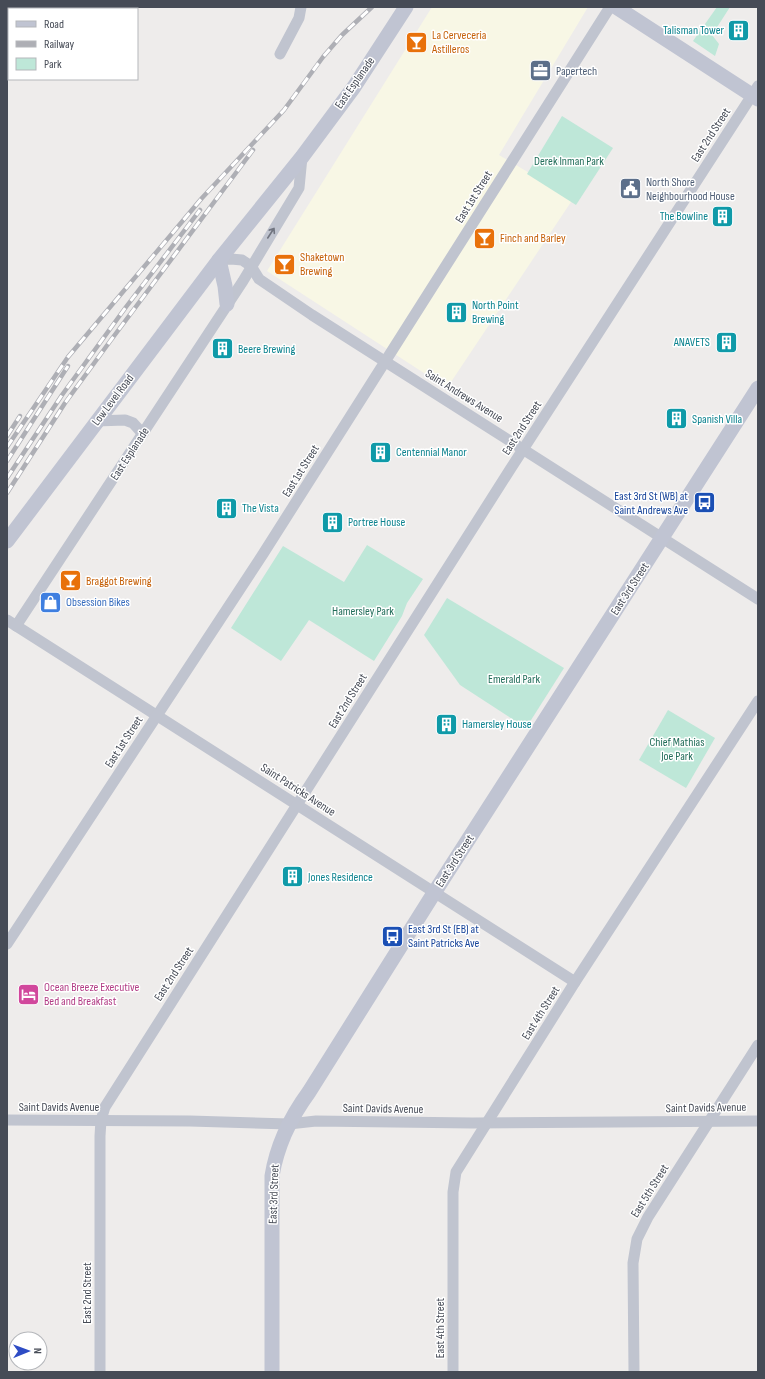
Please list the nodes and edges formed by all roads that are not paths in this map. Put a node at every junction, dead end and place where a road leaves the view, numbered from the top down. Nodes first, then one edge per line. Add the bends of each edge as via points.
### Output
1 (301, 7) edge
2 (406, 7) edge
3 (610, 7) edge
4 (616, 7) edge
5 (280, 54) dead end
6 (756, 94) edge
7 (302, 157) junction
8 (219, 260) junction
9 (251, 266) junction
10 (259, 279) junction
11 (243, 281) junction
12 (227, 304) junction
13 (385, 361) junction
14 (758, 388) edge
15 (96, 421) junction
16 (143, 434) junction
17 (524, 449) junction
18 (663, 538) junction
19 (7, 541) edge
20 (758, 599) edge
21 (7, 620) edge
22 (16, 626) junction
23 (758, 701) edge
24 (157, 715) junction
25 (298, 805) junction
26 (434, 893) junction
27 (7, 944) edge
28 (575, 982) junction
29 (758, 1045) edge
30 (7, 1120) edge
31 (101, 1120) junction
32 (710, 1121) junction
33 (758, 1121) edge
34 (486, 1123) junction
35 (289, 1124) junction
36 (100, 1372) edge
37 (272, 1372) edge
38 (453, 1372) edge
39 (634, 1372) edge

1 - 5 street via 299,18
2 - 7 street, East Esplanade via 354,87
3 - 13 street, East 1st Street
4 - 6 street
6 - 17 street, East 2nd Street
7 - 8 street, East Esplanade
9 -> 7 street, East Esplanade via 299,188
8 - 9 street via 242,260
8 - 12 street via 226,286
8 - 15 street, Low Level Road
9 - 10 street, Saint Andrews Avenue
9 - 11 street, East Esplanade
10 - 11 street via 250,278
10 - 13 street, Saint Andrews Avenue
11 - 12 street, East Esplanade
12 - 16 street, East Esplanade
13 - 17 street, Saint Andrews Avenue
13 - 24 street, East 1st Street via 267,548
14 - 18 street, East 3rd Street
15 - 16 street via 125,420 133,423
15 - 19 street, Low Level Road
16 - 22 street, East Esplanade
17 - 18 street, Saint Andrews Avenue
17 - 25 street, East 2nd Street
18 - 20 street, Saint Andrews Avenue
18 - 26 street, East 3rd Street
21 - 22 street, Saint Patricks Avenue
22 - 24 street, Saint Patricks Avenue
23 - 28 street, East 4th Street
24 - 25 street, Saint Patricks Avenue
24 - 27 street, East 1st Street
25 - 26 street, Saint Patricks Avenue
25 - 31 street, East 2nd Street via 104,1107
26 - 28 street, Saint Patricks Avenue
26 - 35 street, East 3rd Street
28 - 34 street, East 4th Street
29 - 32 street, East 5th Street
30 - 31 street, Saint Davids Avenue
31 - 35 street, Saint Davids Avenue
31 - 36 street, East 2nd Street
32 - 33 street, Saint Davids Avenue
32 - 34 street, Saint Davids Avenue
32 - 39 street, East 5th Street via 648,1217 637,1239 633,1263
34 - 35 street, Saint Davids Avenue via 316,1121
34 - 38 street, East 4th Street via 459,1166 452,1192
35 - 37 street, East 3rd Street via 279,1147 272,1176

